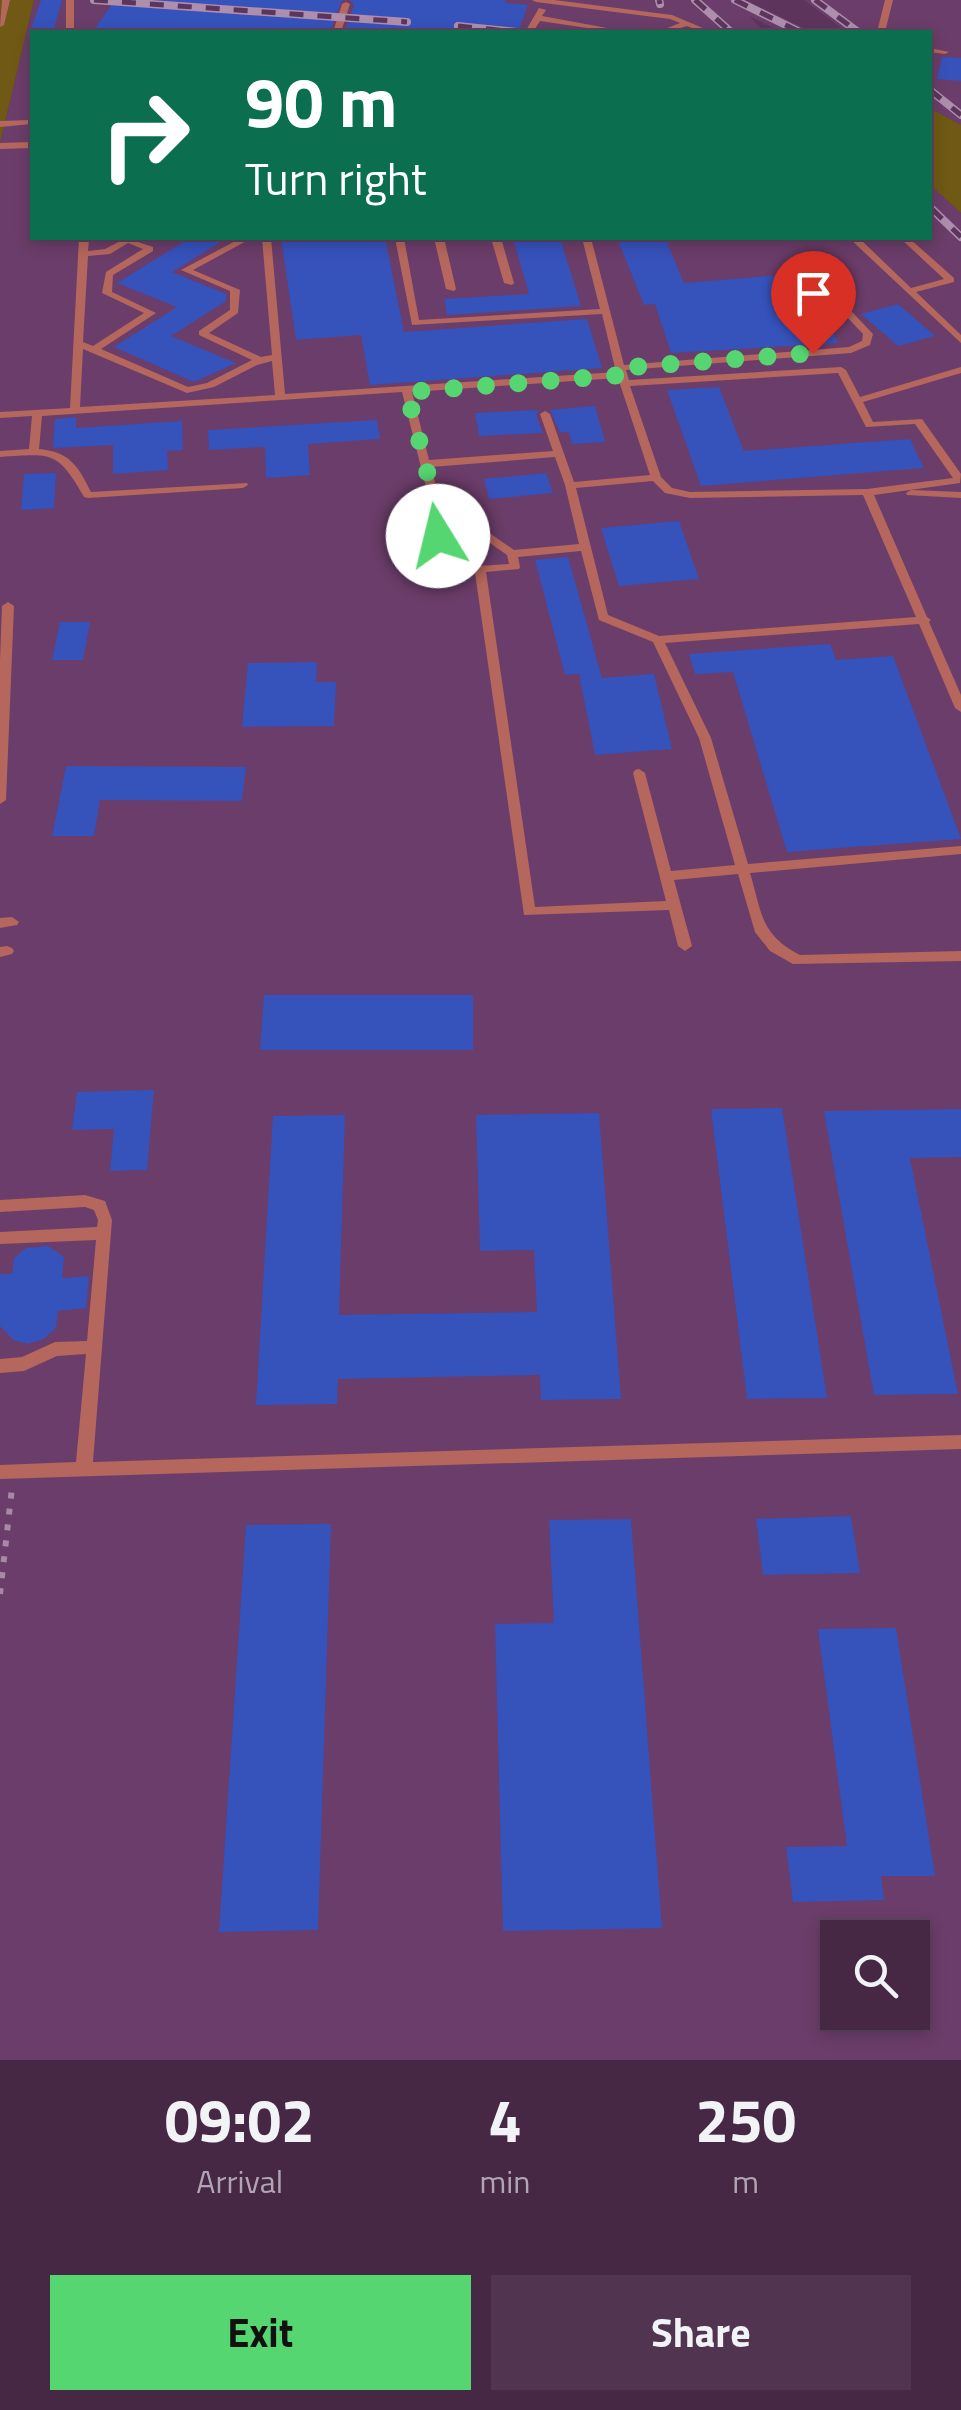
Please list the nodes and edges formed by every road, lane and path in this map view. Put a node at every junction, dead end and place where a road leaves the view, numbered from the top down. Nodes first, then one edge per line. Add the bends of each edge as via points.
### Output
1 (6, 0) edge
2 (70, 0) edge
3 (536, 0) edge
4 (888, 0) edge
5 (548, 1) edge
6 (346, 4) dead end
7 (538, 18) junction
8 (690, 23) junction
9 (0, 25) edge
10 (70, 30) edge
11 (339, 30) edge
12 (534, 30) edge
13 (612, 30) edge
14 (667, 30) edge
15 (706, 30) edge
16 (881, 30) edge
17 (932, 50) edge
18 (945, 52) dead end
19 (0, 120) edge
20 (30, 122) edge
21 (30, 145) edge
22 (0, 146) edge
23 (84, 240) edge
24 (267, 240) edge
25 (399, 240) edge
26 (439, 240) edge
27 (497, 240) edge
28 (588, 240) edge
29 (856, 240) edge
30 (906, 240) edge
31 (233, 241) edge
32 (84, 254) junction
33 (814, 276) dead end
34 (508, 282) dead end
35 (451, 289) dead end
36 (909, 291) junction
37 (606, 311) junction
38 (961, 340) edge
39 (78, 344) junction
40 (93, 350) junction
41 (277, 357) junction
42 (257, 359) junction
43 (961, 370) edge
44 (622, 376) junction
45 (407, 392) junction
46 (280, 396) junction
47 (858, 400) junction
48 (75, 410) junction
49 (36, 413) junction
50 (545, 414) dead end
51 (0, 416) edge
52 (34, 452) junction
53 (0, 454) edge
54 (559, 454) junction
55 (424, 464) junction
56 (656, 478) junction
57 (243, 484) dead end
58 (570, 485) junction
59 (867, 492) junction
60 (961, 495) edge
61 (434, 499) junction
62 (586, 547) junction
63 (512, 554) junction
64 (480, 569) junction
65 (8, 606) dead end
66 (924, 620) junction
67 (658, 640) junction
68 (961, 708) edge
69 (640, 774) dead end
70 (0, 800) edge
71 (961, 850) edge
72 (743, 868) junction
73 (666, 876) junction
74 (673, 905) junction
75 (685, 946) dead end
76 (961, 956) edge
77 (0, 1206) edge
78 (104, 1233) junction
79 (0, 1238) edge
80 (94, 1347) junction
81 (0, 1366) edge
82 (961, 1442) edge
83 (84, 1470) junction
84 (7, 1472) edge
85 (0, 1594) edge

1 - 9 lane
2 - 10 lane
3 - 5 lane
4 - 16 lane
5 - 7 lane
5 - 8 lane
6 - 11 lane
7 - 12 lane
7 - 13 lane
8 - 14 lane
8 - 15 lane
17 - 18 lane
19 - 20 lane
21 - 22 lane
23 - 32 lane
24 - 41 lane
25 - 37 lane via 415,323
26 - 35 lane
27 - 34 lane
28 - 37 lane
29 - 36 lane
30 - 36 lane via 951,280
31 - 42 lane via 186,270 235,290 235,311 202,333
32 - 39 lane
32 - 40 lane via 107,252 127,240 150,249 109,274 107,293 151,313
33 - 44 lane via 868,334 867,343
36 - 38 lane
37 - 44 lane
39 - 40 lane
39 - 48 lane
40 - 42 lane via 187,390 207,390
41 - 42 lane
41 - 46 lane
43 - 47 lane
44 - 45 lane
44 - 47 lane via 841,370
44 - 56 lane
45 - 46 lane
45 - 55 lane
46 - 48 lane
47 - 59 lane via 870,424 918,422 960,480
48 - 49 lane
49 - 51 lane
49 - 52 lane
50 - 54 lane
52 - 53 lane
52 - 57 lane via 69,461 88,495
54 - 55 lane
54 - 58 lane
55 - 61 lane
56 - 58 lane
56 - 59 lane via 669,491 690,495
58 - 62 lane
59 - 60 lane
59 - 66 lane
61 - 63 lane
61 - 64 lane via 442,572
62 - 63 lane
62 - 67 lane via 603,617
63 - 64 lane via 515,567
64 - 74 lane via 529,912
65 - 70 lane
66 - 67 lane
66 - 68 lane
67 - 72 lane via 705,738
69 - 73 lane
71 - 72 lane
72 - 73 lane
72 - 76 lane via 760,929 798,960
73 - 74 lane
74 - 75 lane
77 - 78 lane via 85,1201 100,1205
78 - 79 lane
78 - 80 lane
80 - 81 lane via 55,1348 24,1364
80 - 83 lane
82 - 83 lane
83 - 84 lane
84 - 85 path

